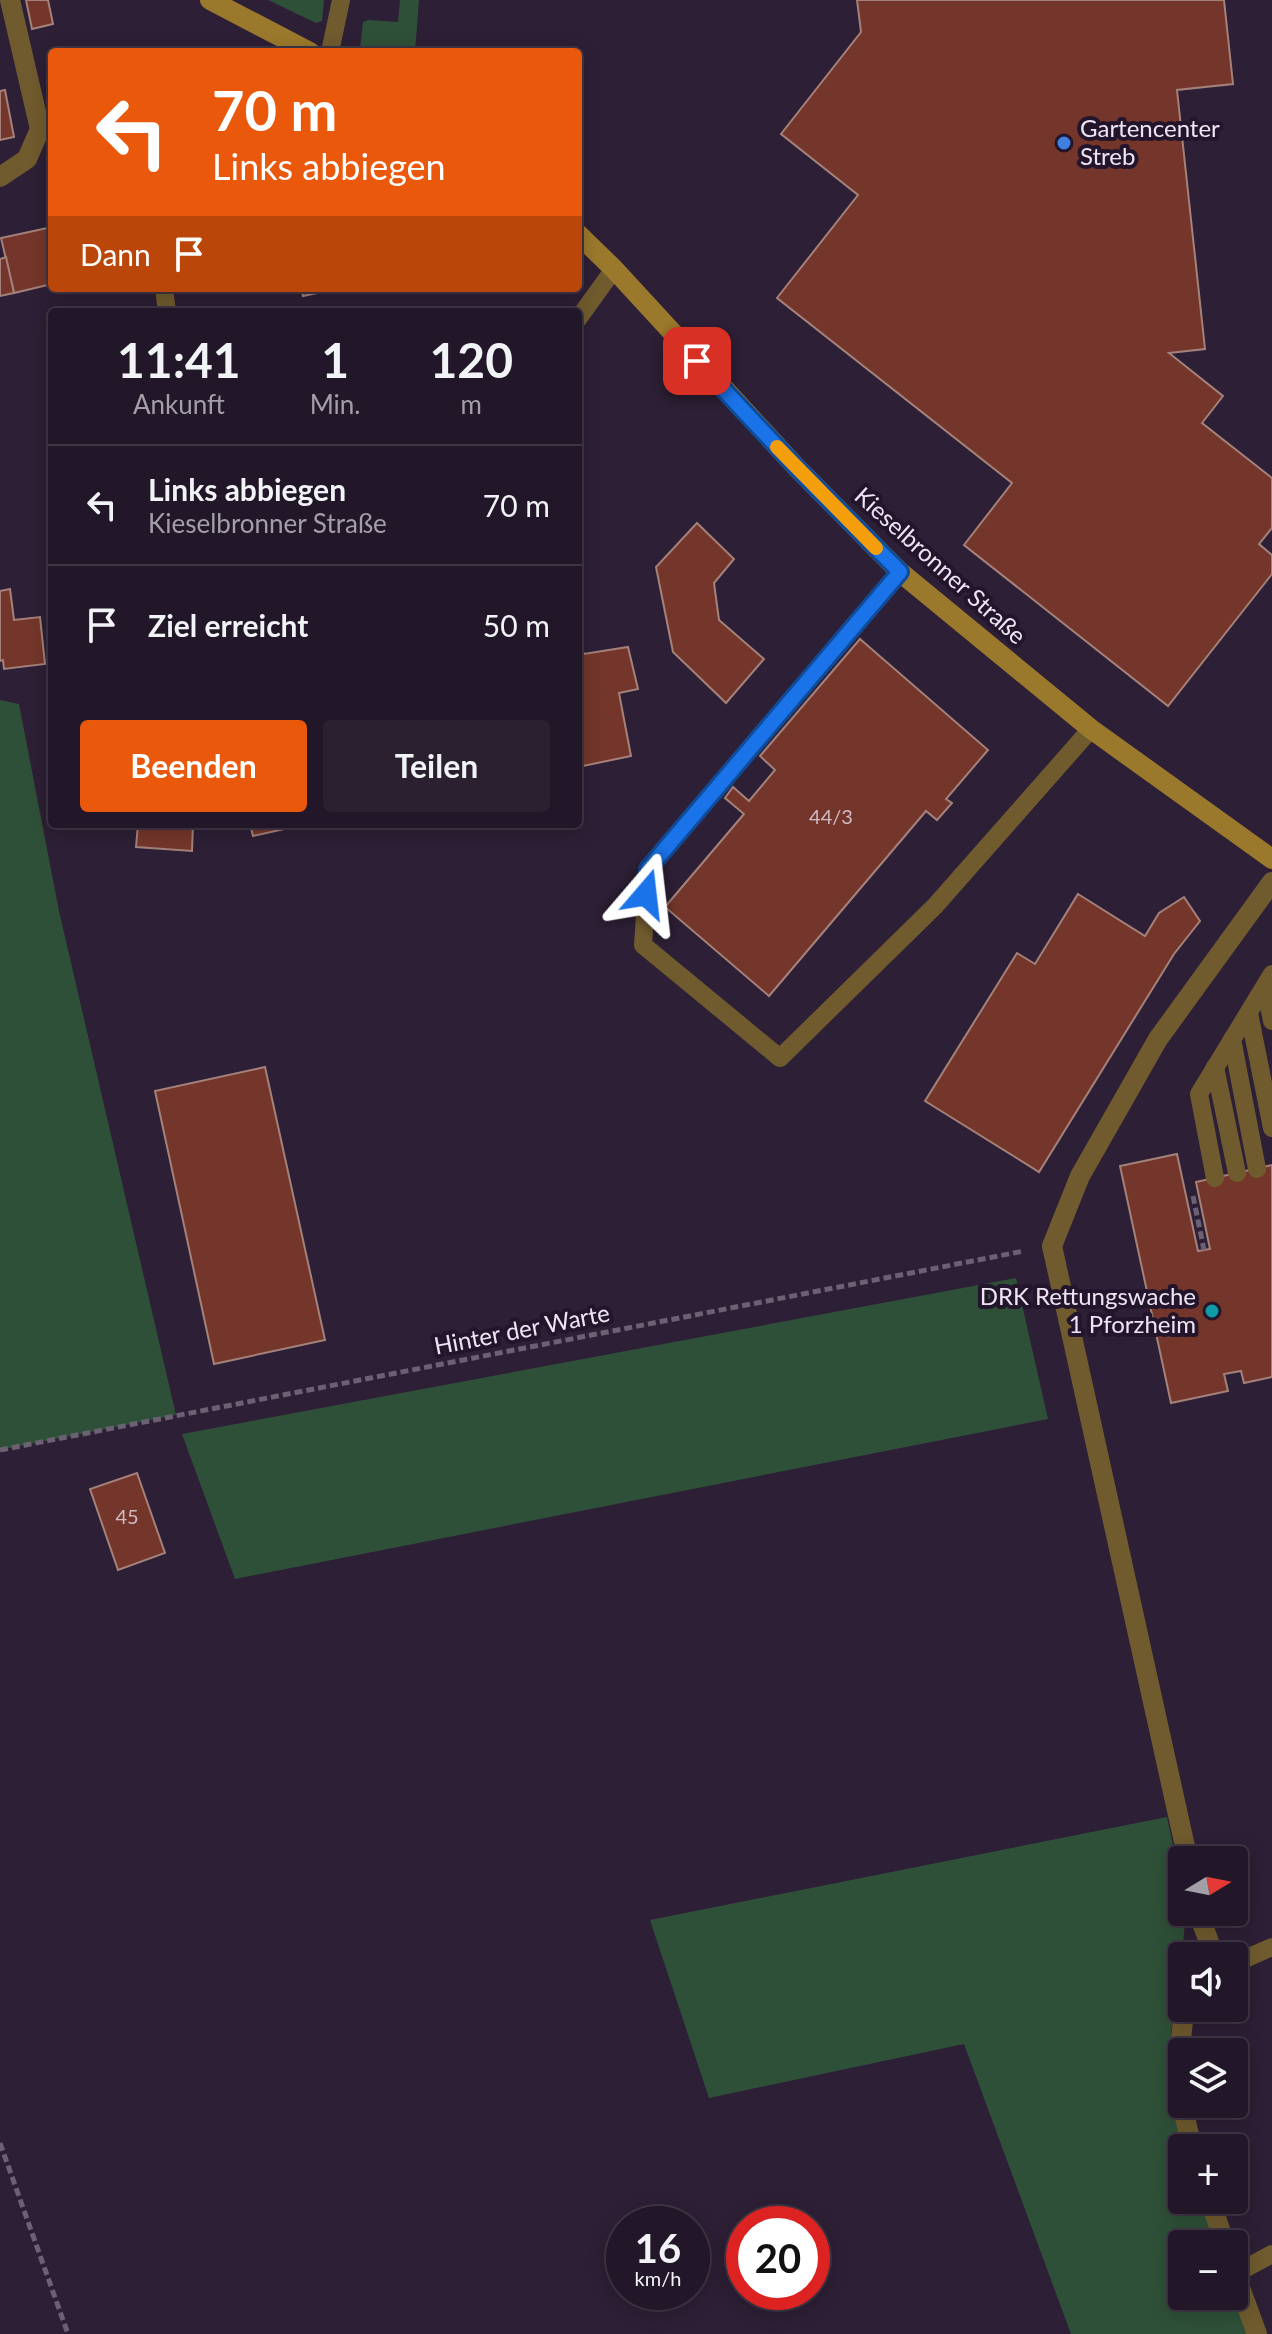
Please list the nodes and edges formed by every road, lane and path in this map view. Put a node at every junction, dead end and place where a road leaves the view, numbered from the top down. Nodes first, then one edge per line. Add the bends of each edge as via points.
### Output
1 (10, 0) edge
2 (210, 0) edge
3 (341, 0) edge
4 (302, 48) edge
5 (331, 48) edge
6 (0, 177) edge
7 (582, 238) edge
8 (614, 269) junction
9 (582, 313) edge
10 (900, 572) junction
11 (1091, 729) junction
12 (1272, 859) edge
13 (1272, 882) edge
14 (1268, 980) edge
15 (1249, 1013) junction
16 (1272, 1021) edge
17 (1232, 1039) junction
18 (1215, 1067) junction
19 (1272, 1128) edge
20 (1257, 1169) dead end
21 (1237, 1173) dead end
22 (1215, 1178) dead end
23 (1052, 1246) junction
24 (0, 1450) edge
25 (1185, 1846) edge
26 (1272, 1947) edge
27 (1248, 1958) edge
28 (0, 2143) edge
29 (1272, 2254) edge
30 (1248, 2265) edge
31 (1248, 2310) edge
32 (68, 2334) edge
33 (1257, 2334) edge

1 - 6 street via 40,129 27,159
2 - 4 street
3 - 5 lane
7 - 8 street, Kieselbronner Straße
8 - 9 lane
8 - 10 street, Kieselbronner Straße
10 - 11 street, Kieselbronner Straße
10 - 11 lane via 648,869 643,945 780,1058 935,906
11 - 12 street, Kieselbronner Straße
13 - 23 street via 1158,1039 1080,1176
14 - 15 lane
14 - 16 lane
15 - 17 lane
15 - 19 lane
17 - 18 lane
17 - 20 lane
18 - 21 lane
18 - 22 lane via 1199,1094
23 - 24 path, Hinter der Warte
23 - 25 street
26 - 27 lane
28 - 32 path
29 - 30 lane
31 - 33 street

